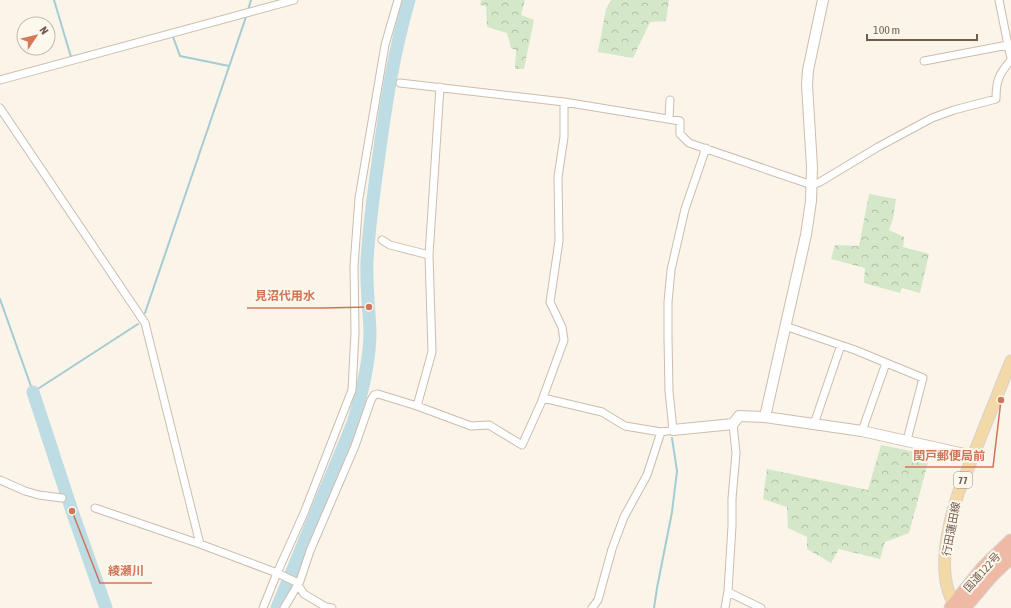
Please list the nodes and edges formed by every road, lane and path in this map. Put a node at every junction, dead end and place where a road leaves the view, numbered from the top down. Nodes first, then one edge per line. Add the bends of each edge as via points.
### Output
1 (294, 0) edge
2 (398, 0) edge
3 (824, 0) edge
4 (999, 0) edge
5 (285, 1) edge
6 (1011, 20) edge
7 (1003, 21) junction
8 (1008, 45) junction
9 (1011, 59) edge
10 (924, 61) dead end
11 (0, 80) edge
12 (400, 83) dead end
13 (440, 87) junction
14 (670, 100) dead end
15 (564, 102) junction
16 (0, 108) edge
17 (669, 119) junction
18 (706, 148) junction
19 (812, 185) junction
20 (382, 240) dead end
21 (429, 255) junction
22 (785, 326) junction
23 (841, 345) junction
24 (1011, 361) edge
25 (886, 363) junction
26 (543, 398) junction
27 (418, 406) junction
28 (765, 417) junction
29 (733, 424) junction
30 (814, 424) junction
31 (673, 430) junction
32 (862, 430) junction
33 (661, 432) junction
34 (907, 440) junction
35 (974, 456) junction
36 (0, 480) edge
37 (62, 498) dead end
38 (95, 508) dead end
39 (1011, 541) edge
40 (200, 544) junction
41 (1011, 557) edge
42 (277, 573) junction
43 (297, 583) junction
44 (728, 592) junction
45 (956, 607) edge
46 (263, 608) edge
47 (284, 608) edge
48 (332, 608) edge
49 (592, 608) edge
50 (725, 608) edge
51 (761, 608) edge

1 - 5 street
2 - 42 street via 385,45 359,198 354,266 355,332 352,390 304,513
3 - 19 street via 807,85
4 - 7 street
5 - 11 street
6 - 7 street
7 - 8 street
8 - 9 street
8 - 10 street
9 - 19 street via 998,78 996,99 932,118
12 - 13 street
13 - 15 street
13 - 21 street
14 - 17 street
15 - 17 street
15 - 26 street via 564,136 558,177 558,241 550,302 562,327 564,340
16 - 40 street via 145,323
17 - 18 street via 680,121 680,134 689,143
18 - 19 street
18 - 31 street via 685,209 671,270 668,338
19 - 22 street via 806,234
20 - 21 street
21 - 27 street via 432,352
22 - 23 street
22 - 28 street
23 - 25 street
23 - 30 street
24 - 35 main road, 行田蓮田線 / 77
25 - 32 street
25 - 34 street via 923,378
26 - 27 street via 522,445 489,425 472,426
26 - 33 street via 602,412 625,426
27 - 43 street via 374,395
28 - 29 street via 739,416
28 - 30 street
29 - 31 street
29 - 44 street via 736,453
30 - 32 street
31 - 33 street
32 - 34 street
33 - 49 street via 647,475 624,517 598,600
34 - 35 street
35 - 45 main road, 行田蓮田線 / 77 via 952,511 945,557 945,580
36 - 37 street via 25,491
38 - 40 street
39 - 45 highway, 国道122号 via 983,568
40 - 42 street
41 - 45 highway, 国道122号
42 - 43 street
42 - 46 street
43 - 47 street
43 - 48 street via 304,594
44 - 50 street
44 - 51 street

